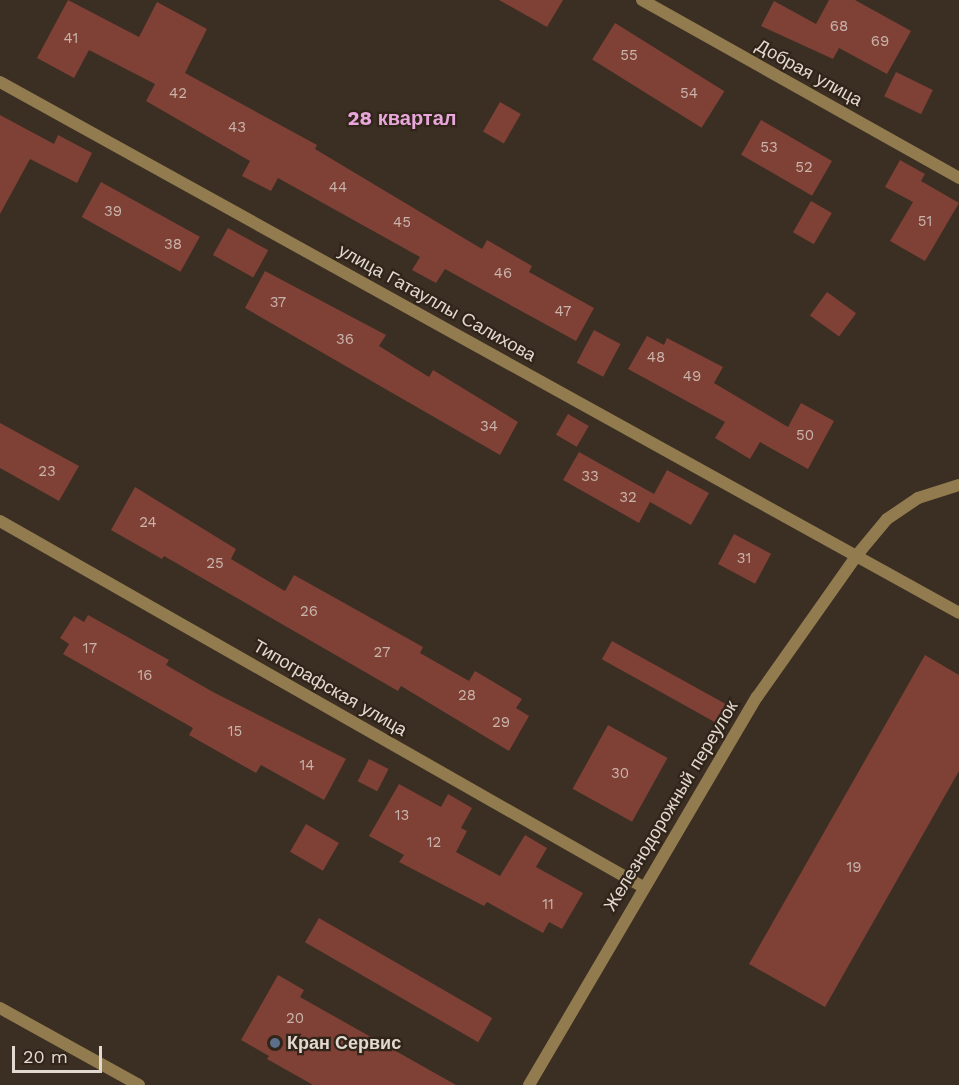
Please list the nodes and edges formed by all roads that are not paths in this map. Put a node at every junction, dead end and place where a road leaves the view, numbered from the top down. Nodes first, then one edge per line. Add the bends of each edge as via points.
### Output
1 (642, 0) edge
2 (0, 82) edge
3 (959, 178) edge
4 (959, 485) edge
5 (0, 521) edge
6 (857, 555) junction
7 (959, 613) edge
8 (643, 887) junction
9 (0, 1008) edge
10 (139, 1085) edge
11 (529, 1085) edge

1 - 3 street, Добрая улица
2 - 6 street, улица Гатауллы Салихова
4 - 6 street, Железнодорожный переулок via 918,498 887,519
5 - 8 street, Типографская улица
6 - 7 street, улица Гатауллы Салихова
6 - 8 street, Железнодорожный переулок via 757,697
8 - 11 street, Железнодорожный переулок
9 - 10 street

